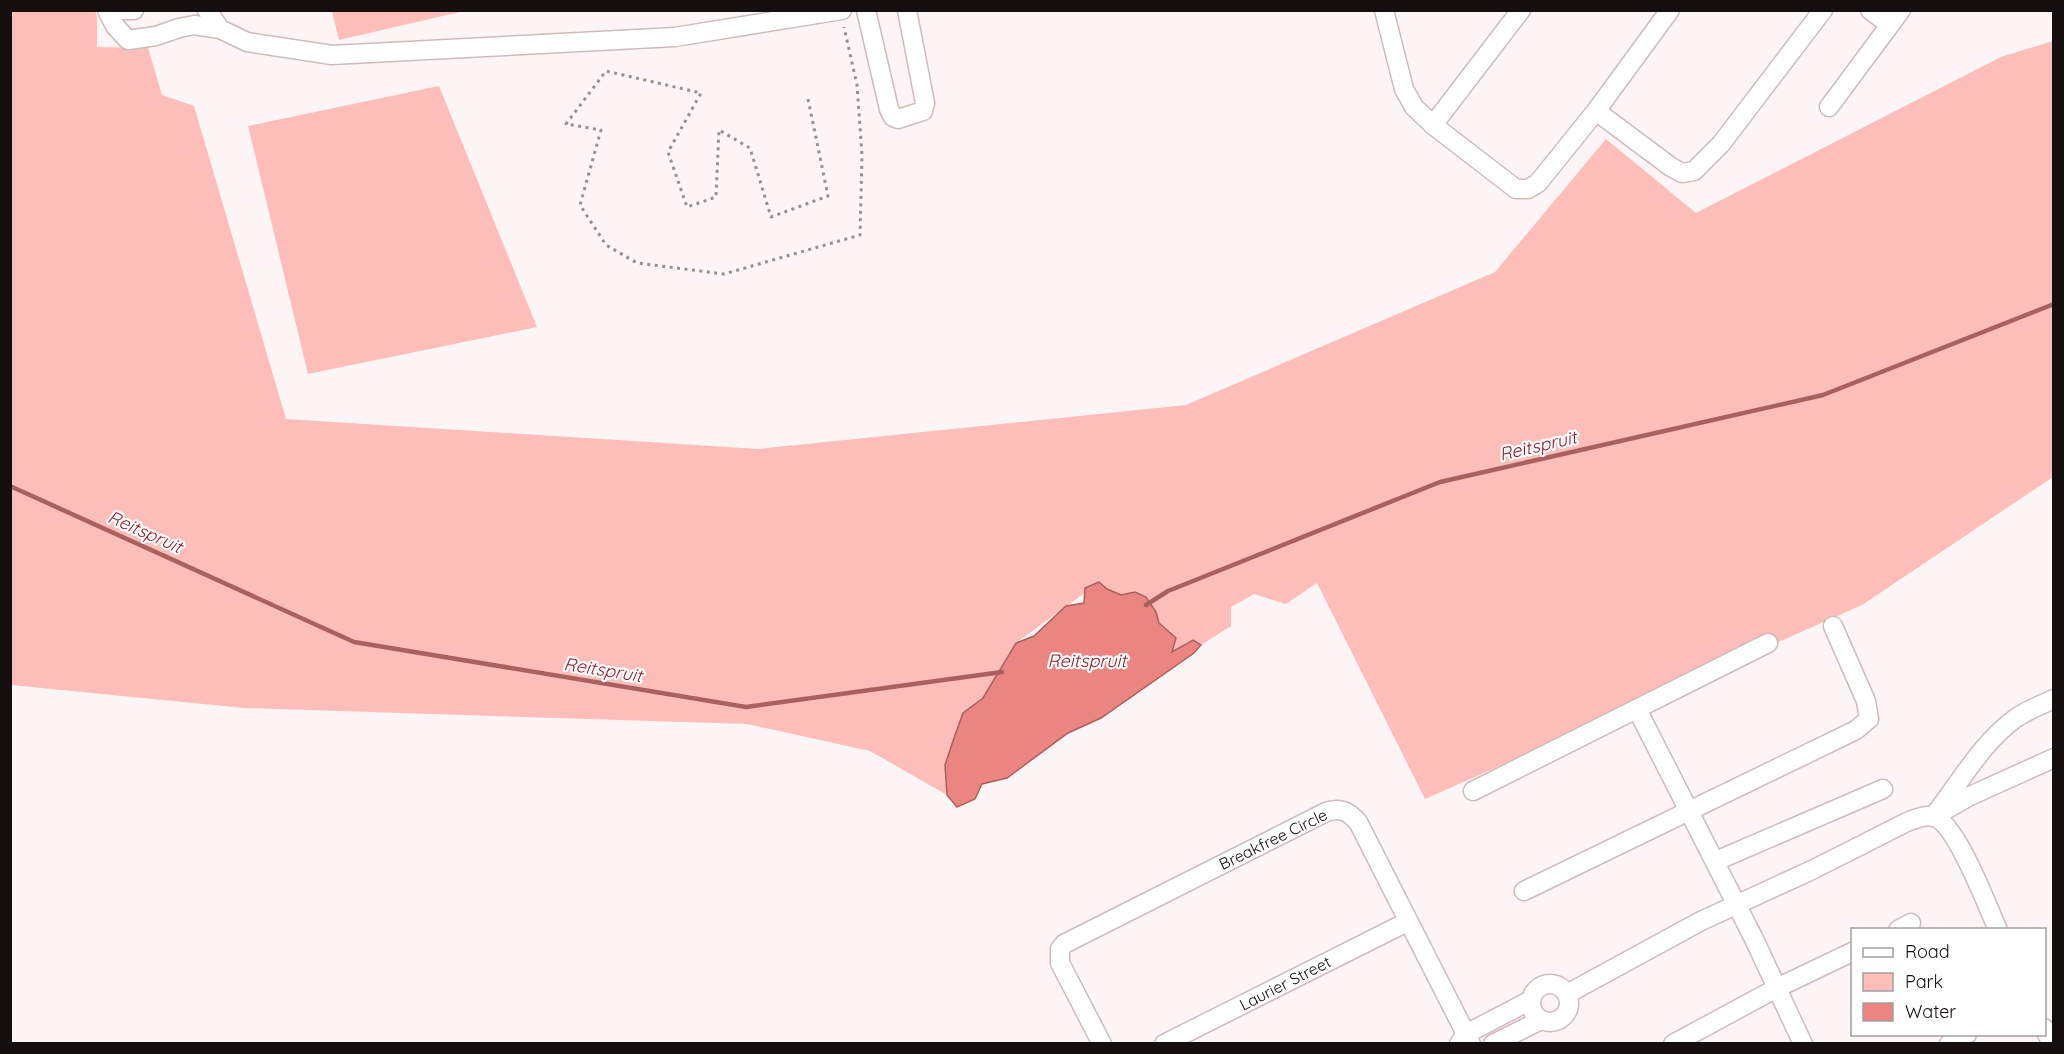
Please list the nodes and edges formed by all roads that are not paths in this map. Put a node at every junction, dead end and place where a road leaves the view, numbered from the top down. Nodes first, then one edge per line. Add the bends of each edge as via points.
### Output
1 (106, 10) edge
2 (118, 10) edge
3 (134, 10) edge
4 (207, 10) edge
5 (866, 10) edge
6 (907, 10) edge
7 (1384, 10) edge
8 (1521, 10) edge
9 (1670, 10) edge
10 (1822, 10) edge
11 (1870, 10) edge
12 (841, 11) edge
13 (1895, 18) edge
14 (220, 29) junction
15 (1829, 106) dead end
16 (1596, 111) junction
17 (1433, 125) junction
18 (1833, 626) dead end
19 (1767, 644) dead end
20 (2054, 699) edge
21 (1637, 709) junction
22 (2054, 758) edge
23 (1883, 789) dead end
24 (1473, 791) dead end
25 (1689, 810) junction
26 (1933, 817) junction
27 (1716, 861) junction
28 (1524, 891) dead end
29 (1736, 905) junction
30 (1407, 922) junction
31 (1997, 928) edge
32 (1851, 952) edge
33 (1777, 988) junction
34 (1567, 994) junction
35 (1531, 1000) junction
36 (1541, 1020) junction
37 (1964, 1036) edge
38 (1465, 1040) edge
39 (1102, 1044) edge
40 (1164, 1044) edge
41 (1493, 1044) edge
42 (1673, 1044) edge
43 (1803, 1044) edge
44 (1948, 1044) edge

1 - 14 street via 128,40 194,25
2 - 3 street
4 - 14 street
5 - 6 street via 889,109 898,119 923,111 925,103
7 - 17 street via 1404,89 1414,107
8 - 17 street
9 - 16 street
10 - 16 street via 1721,144 1694,171 1682,173 1671,167
11 - 13 street
12 - 14 street via 675,38 332,55 247,42
13 - 15 street
16 - 17 street via 1538,183 1528,189 1516,189
18 - 25 street via 1866,701 1869,719 1856,730
19 - 21 street
20 - 26 street via 2017,717 2001,731
21 - 24 street
21 - 25 street
22 - 26 street
23 - 27 street
25 - 27 street
25 - 28 street
26 - 29 street via 1907,822
26 - 31 street via 1949,829 1963,853
27 - 29 street
29 - 33 street
29 - 34 street
30 - 38 street, Breakfree Circle
30 - 39 street, Breakfree Circle via 1358,822 1340,809 1326,812 1064,944 1060,963
30 - 40 street, Laurier Street
32 - 33 street
33 - 42 street
33 - 43 street
34 - 35 street via 1558,986 1546,984 1536,989
34 - 36 street via 1565,1014 1554,1021
35 - 36 street via 1533,1012
35 - 38 street
36 - 41 street
37 - 44 street

